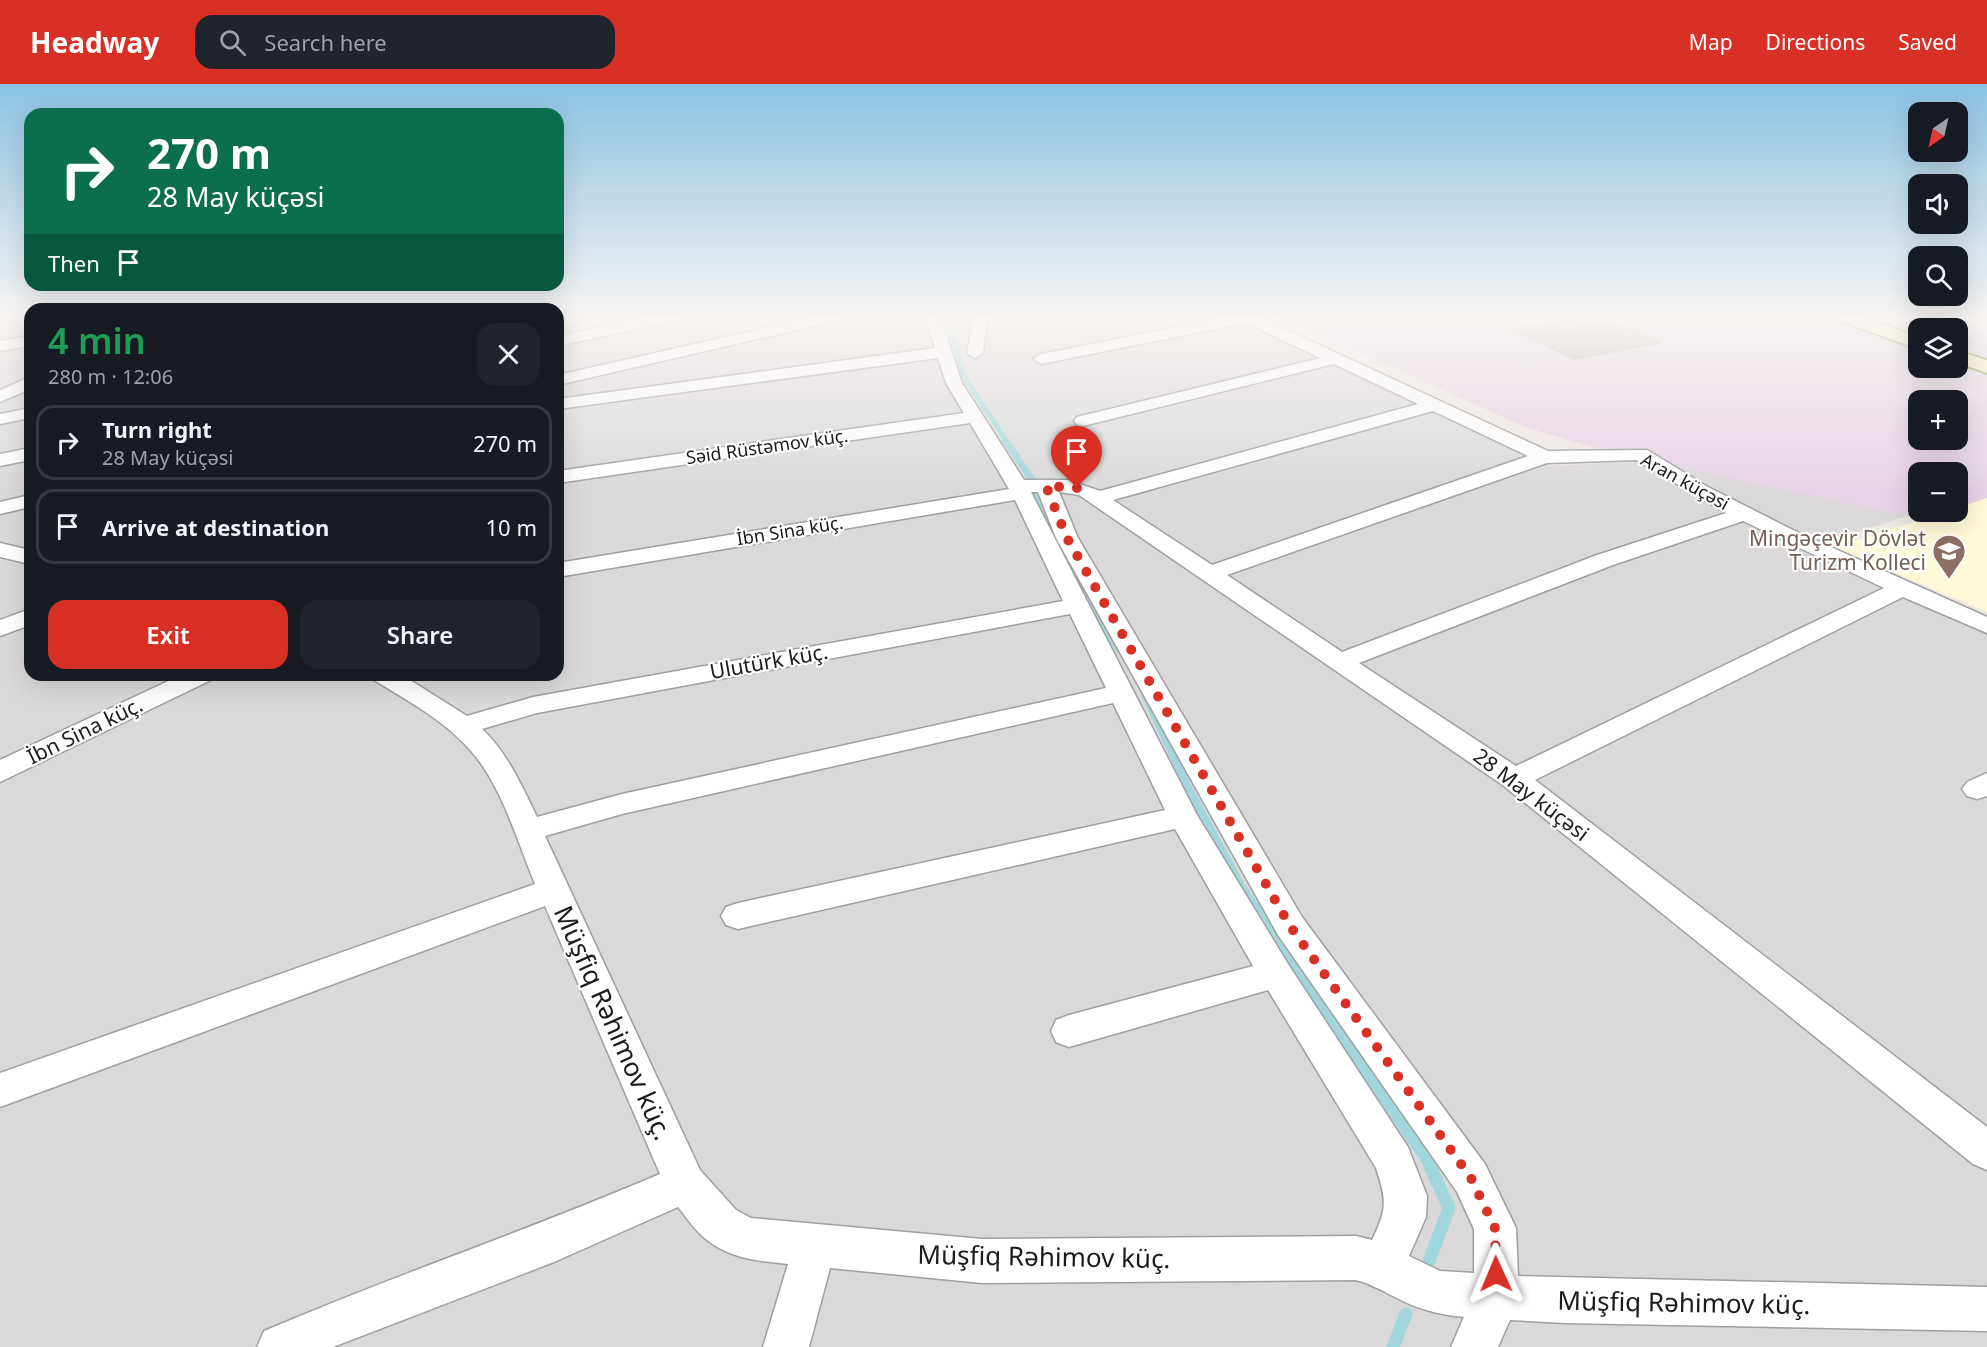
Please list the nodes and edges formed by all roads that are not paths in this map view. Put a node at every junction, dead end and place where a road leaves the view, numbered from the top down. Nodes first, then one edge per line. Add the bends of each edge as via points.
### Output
1 (580, 375) edge
2 (773, 375) edge
3 (951, 375) edge
4 (1270, 375) edge
5 (1370, 375) edge
6 (564, 379) edge
7 (24, 385) edge
8 (0, 397) edge
9 (564, 403) edge
10 (1435, 405) junction
11 (24, 414) edge
12 (975, 417) junction
13 (0, 419) edge
14 (1083, 421) dead end
15 (24, 454) edge
16 (1545, 457) junction
17 (0, 460) edge
18 (564, 476) edge
19 (1029, 488) junction
20 (1098, 498) junction
21 (24, 502) edge
22 (0, 508) edge
23 (1743, 514) junction
24 (0, 550) edge
25 (24, 556) edge
26 (564, 569) edge
27 (1211, 573) junction
28 (1902, 588) junction
29 (1078, 606) junction
30 (24, 619) edge
31 (1987, 626) edge
32 (0, 629) edge
33 (1341, 660) junction
34 (190, 681) edge
35 (393, 681) edge
36 (1121, 693) junction
37 (462, 726) junction
38 (0, 772) edge
39 (1514, 779) junction
40 (1183, 817) junction
41 (527, 830) junction
42 (554, 890) junction
43 (738, 916) dead end
44 (1276, 974) junction
45 (1069, 1031) dead end
46 (0, 1090) edge
47 (1987, 1151) edge
48 (685, 1184) junction
49 (815, 1246) junction
50 (1383, 1265) junction
51 (1497, 1297) junction
52 (1987, 1309) edge
53 (280, 1347) edge
54 (786, 1347) edge
55 (1473, 1347) edge

1 - 6 street
2 - 9 street
3 - 12 street
4 - 14 street
5 - 10 street, Aran küçəsi
7 - 8 street
10 - 16 street, Aran küçəsi
10 - 20 street
11 - 13 street
12 - 18 street, Səid Rüstəmov küç.
12 - 19 street
15 - 17 street
16 - 23 street, Aran küçəsi via 1640,454
16 - 27 street
19 - 20 street, 28 May küçəsi via 1077,488
19 - 26 street, İbn Sina küç.
19 - 29 street
19 - 51 street via 1067,538 1290,926 1471,1178 1495,1228
20 - 27 street, 28 May küçəsi
21 - 22 street
23 - 28 street, Aran küçəsi
23 - 33 street via 1605,560
24 - 25 street
27 - 33 street, 28 May küçəsi
28 - 31 street, Aran küçəsi
28 - 39 street
29 - 36 street
29 - 37 street, Ulutürk küç. via 533,705
30 - 32 street
33 - 39 street, 28 May küçəsi
34 - 38 street, İbn Sina küç.
35 - 37 street, Müşfiq Rəhimov küç.
36 - 40 street
36 - 41 street via 622,804
37 - 41 street, Müşfiq Rəhimov küç. via 483,746 508,786
39 - 47 street, 28 May küçəsi
40 - 43 street
40 - 44 street
41 - 42 street, Müşfiq Rəhimov küç.
42 - 46 street
42 - 48 street, Müşfiq Rəhimov küç.
44 - 45 street
44 - 50 street via 1394,1160 1406,1196 1405,1217
48 - 49 street, Müşfiq Rəhimov küç. via 721,1225 748,1239
48 - 53 street via 554,1241 361,1312
49 - 50 street, Müşfiq Rəhimov küç. via 982,1261 1356,1258
49 - 54 street
50 - 51 street, Müşfiq Rəhimov küç. via 1440,1293
51 - 52 street, Müşfiq Rəhimov küç.
51 - 55 street

